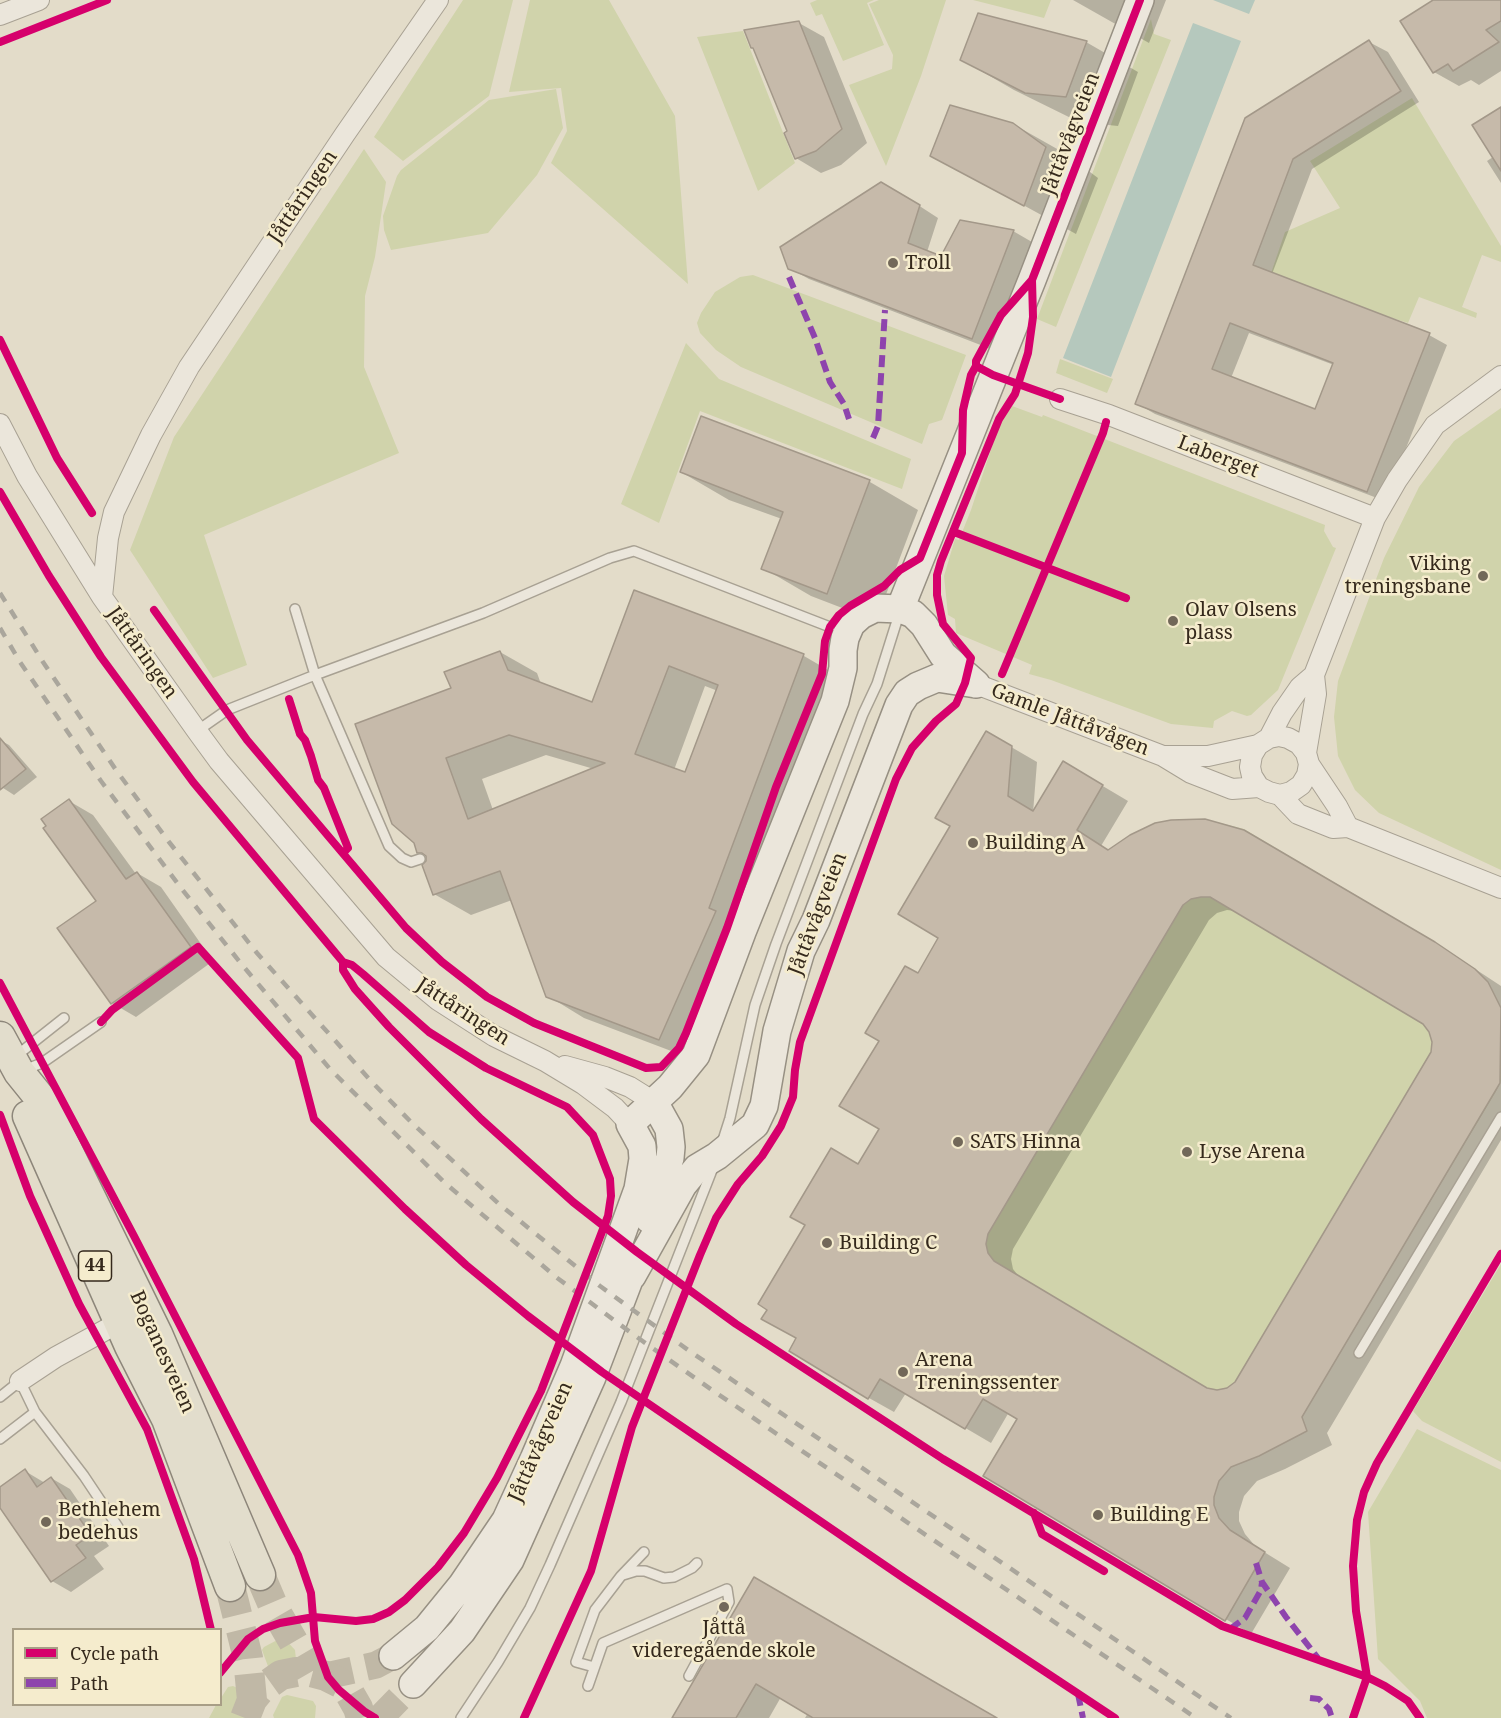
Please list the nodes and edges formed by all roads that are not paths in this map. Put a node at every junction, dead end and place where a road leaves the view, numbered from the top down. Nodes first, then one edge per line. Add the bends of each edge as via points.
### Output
1 (39, 0) edge
2 (438, 0) edge
3 (1140, 0) edge
4 (0, 15) edge
5 (1501, 376) edge
6 (1060, 399) dead end
7 (0, 424) edge
8 (1375, 518) junction
9 (102, 597) junction
10 (296, 609) dead end
11 (900, 609) junction
12 (830, 627) dead end
13 (315, 675) junction
14 (1314, 675) junction
15 (976, 684) junction
16 (197, 731) junction
17 (1263, 742) junction
18 (1163, 756) junction
19 (1307, 759) junction
20 (1259, 787) junction
21 (1280, 795) junction
22 (1348, 828) junction
23 (420, 859) dead end
24 (1501, 888) edge
25 (64, 1018) dead end
26 (101, 1022) dead end
27 (10, 1056) edge
28 (545, 1061) junction
29 (654, 1102) junction
30 (1501, 1117) edge
31 (630, 1124) junction
32 (717, 1156) junction
33 (632, 1276) junction
34 (120, 1322) junction
35 (1359, 1353) dead end
36 (20, 1381) junction
37 (0, 1397) edge
38 (35, 1412) junction
39 (0, 1439) edge
40 (118, 1527) dead end
41 (697, 1563) dead end
42 (260, 1575) tunnel mouth
43 (655, 1575) junction
44 (621, 1576) junction
45 (230, 1586) tunnel mouth
46 (393, 1656) tunnel mouth
47 (594, 1668) junction
48 (689, 1676) dead end
49 (413, 1684) tunnel mouth
50 (588, 1686) dead end
51 (461, 1718) edge

1 - 4 street
2 - 9 street, Jåttåringen via 189,367 114,512
3 - 11 street, Jåttåvågveien
5 - 8 street via 1435,425
6 - 8 street, Laberget
7 - 9 street via 27,476
8 - 14 street
9 - 16 street, Jåttåringen
10 - 13 lane
11 - 15 street via 913,614 943,655
11 - 29 street via 875,608 851,624 845,638 835,701 696,1055
11 - 32 lane via 877,684 776,944
12 - 13 lane via 634,551 483,613
13 - 16 lane via 227,710
13 - 23 lane via 389,846 411,862
14 - 17 street via 1300,687
14 - 19 street via 1316,694
15 - 18 street, Gamle Jåttåvågen
15 - 32 street, Jåttåvågveien via 937,678 907,693 899,705 801,951 777,1031 764,1106 755,1125
16 - 28 street, Jåttåringen via 386,957 438,1000 494,1036
17 - 18 street, Gamle Jåttåvågen via 1208,756
17 - 19 street, Gamle Jåttåvågen via 1279,736 1287,738 1299,744
17 - 20 street via 1252,755 1250,767
18 - 20 street, Gamle Jåttåvågen via 1191,773 1232,789
19 - 21 street via 1307,776 1301,785
19 - 22 street, Gamle Jåttåvågen
20 - 21 street, Gamle Jåttåvågen
21 - 22 street, Gamle Jåttåvågen via 1298,814 1333,828
22 - 24 street, Gamle Jåttåvågen
25 - 27 lane
26 - 27 lane via 42,1063
27 - 34 main road, Boganesveien / 44 via 26,1111
27 - 42 main road, Boganesveien / 44 via 44,1103 157,1334
28 - 29 street, Jåttåringen via 605,1077
28 - 31 street, Jåttåringen via 583,1084
29 - 31 street
29 - 33 street, Jåttåvågveien via 669,1129 670,1158
30 - 35 lane
31 - 46 street, Jåttåvågveien via 644,1159 638,1189 574,1366 534,1459 506,1520 462,1585 427,1628
32 - 33 street, Jåttåvågveien via 697,1167 682,1185
32 - 51 lane via 621,1402 550,1565 530,1608
33 - 49 street, Jåttåvågveien via 592,1377 510,1560 462,1631
34 - 36 street
34 - 45 main road, Boganesveien / 44 via 167,1419
36 - 37 lane
36 - 38 lane
38 - 39 lane
38 - 40 lane
41 - 43 lane via 674,1577
43 - 44 lane via 636,1571
43 - 44 lane via 645,1564 644,1552
44 - 47 lane via 595,1610 576,1662
47 - 48 lane via 603,1644 727,1589 729,1602
47 - 50 lane

